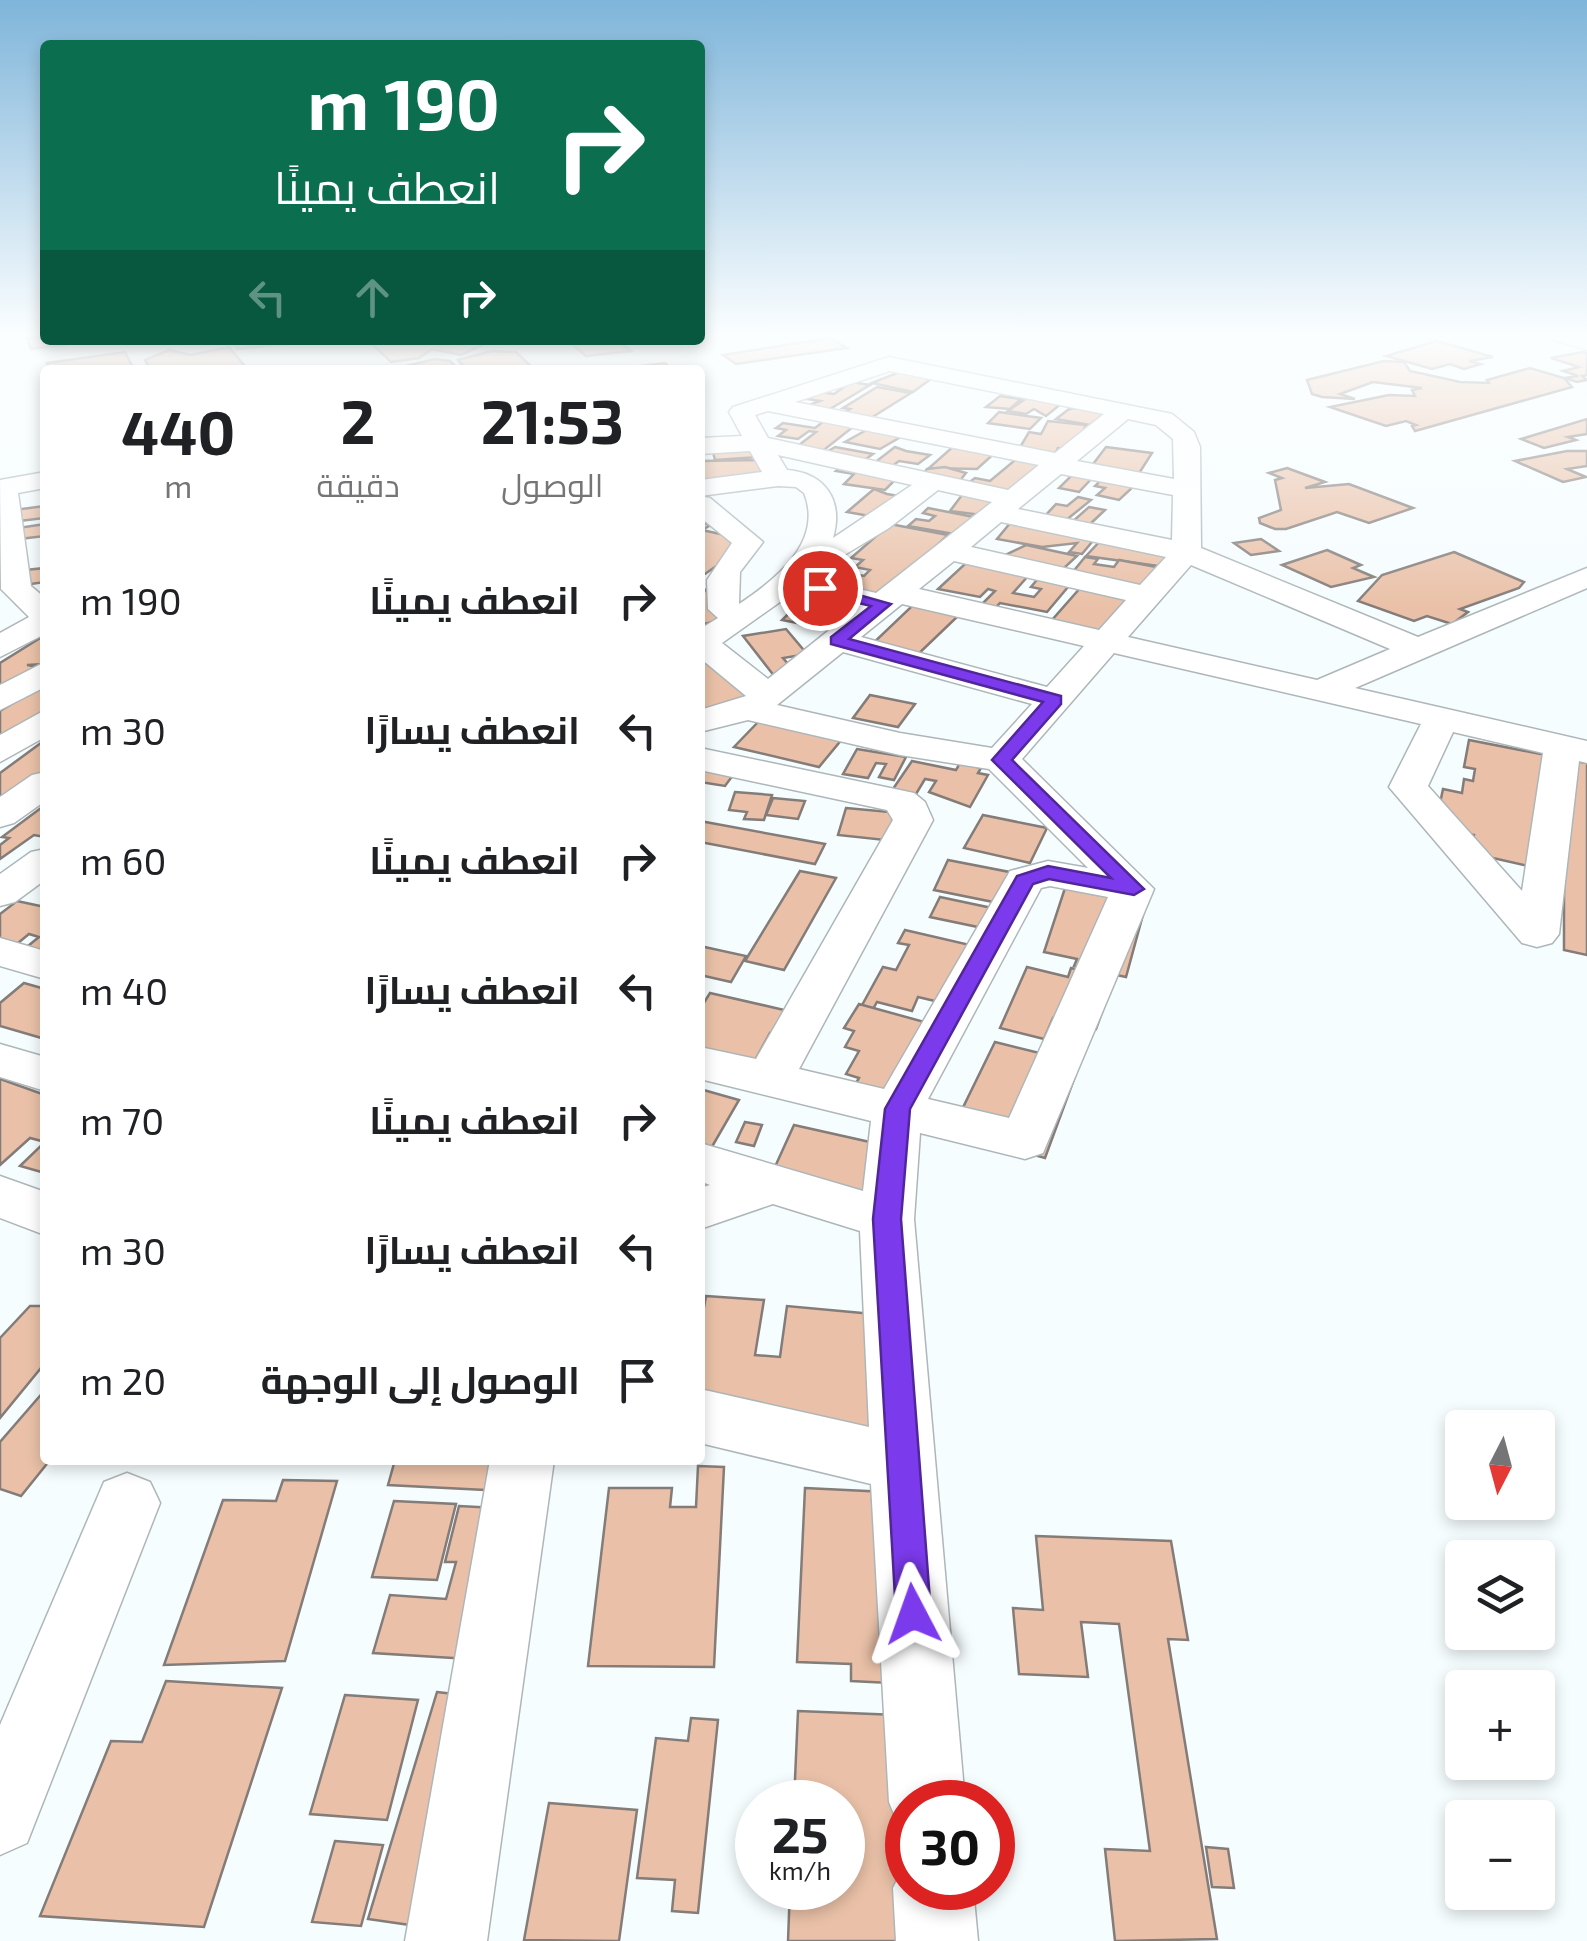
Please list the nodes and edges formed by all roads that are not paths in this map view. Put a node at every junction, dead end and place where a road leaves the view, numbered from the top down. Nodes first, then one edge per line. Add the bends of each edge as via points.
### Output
1 (716, 427) edge
2 (748, 427) edge
3 (855, 427) edge
4 (883, 427) edge
5 (910, 427) edge
6 (969, 427) edge
7 (1105, 427) edge
8 (1173, 427) edge
9 (1025, 428) dead end
10 (904, 431) junction
11 (750, 432) junction
12 (949, 440) junction
13 (705, 445) edge
14 (997, 449) junction
15 (1058, 463) junction
16 (856, 465) junction
17 (798, 470) junction
18 (40, 481) edge
19 (923, 485) junction
20 (705, 487) edge
21 (2, 488) edge
22 (1184, 489) junction
23 (1004, 506) junction
24 (705, 508) edge
25 (823, 511) junction
26 (880, 521) junction
27 (940, 537) junction
28 (1186, 552) junction
29 (40, 561) edge
30 (6, 566) edge
31 (793, 576) junction
32 (1587, 577) edge
33 (709, 584) edge
34 (1150, 596) junction
35 (889, 599) junction
36 (0, 605) edge
37 (40, 612) edge
38 (40, 616) edge
39 (744, 617) junction
40 (40, 620) edge
41 (705, 639) edge
42 (837, 640) junction
43 (1104, 644) junction
44 (705, 646) edge
45 (0, 647) edge
46 (1418, 650) junction
47 (40, 675) edge
48 (1320, 692) junction
49 (0, 700) edge
50 (1055, 700) junction
51 (761, 701) junction
52 (705, 720) edge
53 (1441, 721) junction
54 (40, 725) edge
55 (1575, 749) edge
56 (0, 751) edge
57 (705, 760) edge
58 (1002, 760) junction
59 (40, 786) edge
60 (0, 814) edge
61 (1134, 889) junction
62 (0, 952) edge
63 (40, 964) edge
64 (0, 1060) edge
65 (705, 1064) edge
66 (40, 1072) edge
67 (768, 1081) junction
68 (897, 1109) junction
69 (705, 1164) edge
70 (772, 1184) junction
71 (705, 1208) edge
72 (887, 1219) junction
73 (705, 1417) edge
74 (902, 1463) junction
75 (521, 1465) edge
76 (127, 1503) dead end
77 (925, 1780) edge
78 (0, 1816) edge
79 (935, 1910) edge
80 (446, 1941) edge
81 (937, 1941) edge

1 - 11 street
2 - 11 street
3 - 17 street
4 - 10 street
5 - 10 street
6 - 12 street
7 - 15 street
8 - 22 street via 1185,437
9 - 14 street
10 - 12 street
10 - 16 street
11 - 13 street
11 - 17 street
11 - 17 street
12 - 14 street
12 - 19 street
14 - 15 street
14 - 19 street
15 - 22 street
15 - 23 street
16 - 17 street
16 - 19 street
17 - 19 street
17 - 20 street
17 - 25 street
18 - 21 street
19 - 23 street
19 - 26 street
21 - 30 street
22 - 28 street
23 - 27 street
23 - 28 street
24 - 33 street via 748,542
25 - 26 street
25 - 31 street via 823,529
26 - 27 street
26 - 31 street
27 - 34 street
27 - 35 street
28 - 34 street
28 - 46 street
29 - 30 street
30 - 37 street via 16,589
31 - 35 street
31 - 39 street
32 - 46 street
33 - 39 street via 724,609
34 - 43 street
35 - 42 street
35 - 43 street
36 - 38 street
39 - 41 street
40 - 45 street
42 - 50 street
42 - 51 street
43 - 48 street
43 - 50 street
44 - 51 street via 754,684
46 - 48 street
47 - 49 street
48 - 53 street
50 - 58 street
51 - 52 street
51 - 58 street via 900,744
53 - 55 street
53 - 55 street via 1408,787 1538,934
54 - 56 street
57 - 67 street via 880,795 900,801 914,820
58 - 61 street
59 - 60 street
61 - 68 street via 1048,872 1025,880
61 - 68 street via 1025,1140
62 - 63 street
64 - 66 street
65 - 67 street
67 - 68 street
68 - 72 street
69 - 70 street
70 - 71 street
70 - 72 street
72 - 74 street
73 - 74 street
74 - 77 street
75 - 80 street
76 - 78 street
79 - 81 street

